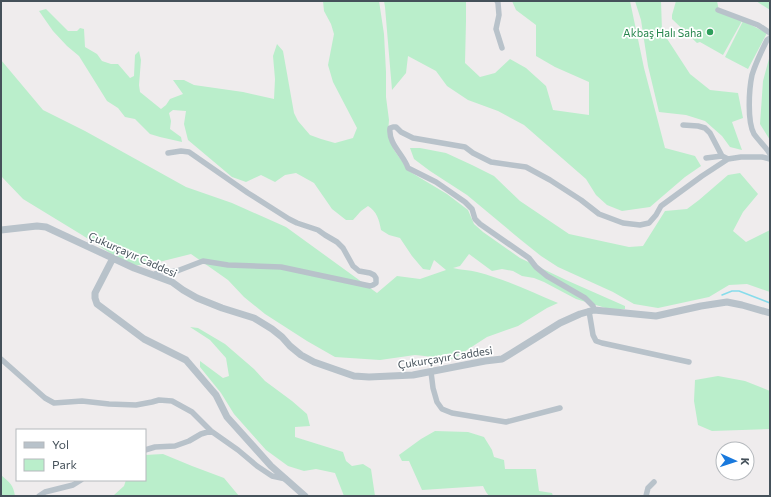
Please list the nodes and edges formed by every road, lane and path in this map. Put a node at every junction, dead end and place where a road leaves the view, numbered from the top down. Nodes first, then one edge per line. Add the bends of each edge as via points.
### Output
1 (497, 1) edge
2 (718, 10) dead end
3 (770, 33) edge
4 (770, 38) edge
5 (502, 48) dead end
6 (683, 125) dead end
7 (168, 153) dead end
8 (770, 154) edge
9 (706, 158) dead end
10 (725, 158) junction
11 (770, 160) edge
12 (1, 230) edge
13 (113, 258) junction
14 (154, 275) junction
15 (592, 310) junction
16 (770, 313) edge
17 (1, 359) edge
18 (689, 362) dead end
19 (431, 372) junction
20 (560, 408) dead end
21 (211, 431) junction
22 (146, 450) edge
23 (286, 479) junction
24 (79, 481) edge
25 (654, 482) dead end
26 (39, 496) edge
27 (305, 496) edge
28 (646, 496) edge

1 - 5 street via 499,15 496,29
2 - 3 street via 758,25
4 - 8 street via 752,75 749,100 754,134
6 - 10 street via 705,128
7 - 14 street via 189,152 289,219 318,230 343,248 352,266 374,275 376,283 370,286 281,268 203,261 177,271 158,272
9 - 10 street
10 - 11 street via 762,157
10 - 15 street via 661,206 649,223 640,225 623,223 599,214 550,180 526,167 491,162 465,147 413,138 396,127 390,128 394,144 408,168 436,182 465,202 480,224 529,258 547,276 585,298 593,306
12 - 13 street, Çukurçayır Caddesi via 46,227
13 - 14 street, Çukurçayır Caddesi
13 - 23 street via 96,293 97,304 144,339 186,360 216,394 227,417
14 - 19 street, Çukurçayır Caddesi via 172,282 197,298 254,318 272,329 301,355 314,362 354,376 413,375
15 - 16 street, Çukurçayır Caddesi via 656,316 727,302
15 - 18 street via 593,335 596,341
15 - 19 street, Çukurçayır Caddesi via 560,323 502,359
17 - 21 street via 45,398 54,402 82,401 136,405 159,400 172,401 192,412
19 - 20 street via 437,402 442,409 452,414 506,422
21 - 22 street via 175,446
21 - 23 street via 272,476
23 - 27 street
24 - 26 street
25 - 28 street via 648,488

